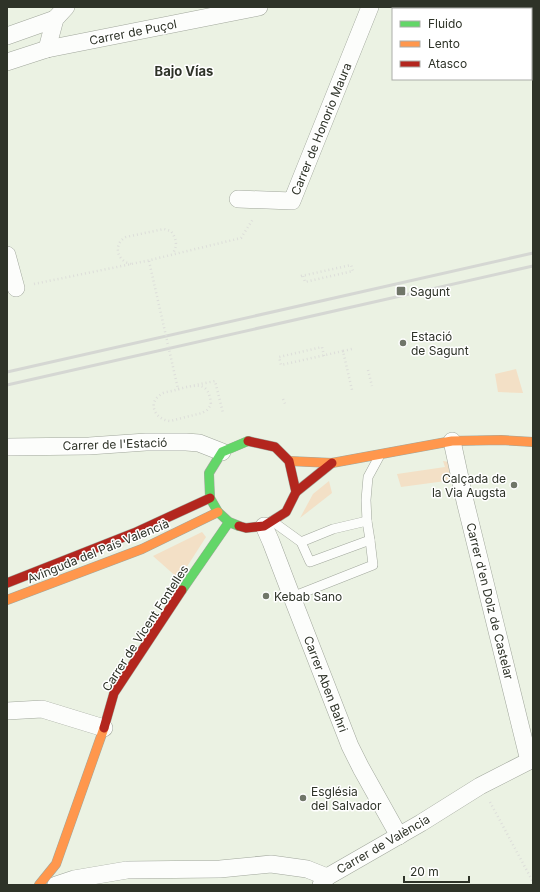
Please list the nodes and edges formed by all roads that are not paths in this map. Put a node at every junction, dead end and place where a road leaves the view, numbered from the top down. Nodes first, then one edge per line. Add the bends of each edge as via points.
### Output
1 (259, 7) edge
2 (370, 7) edge
3 (60, 13) edge
4 (7, 36) edge
5 (47, 50) junction
6 (7, 62) edge
7 (238, 199) dead end
8 (7, 255) edge
9 (16, 288) road end
10 (452, 440) junction
11 (533, 442) edge
12 (7, 447) edge
13 (222, 452) junction
14 (380, 454) junction
15 (289, 461) junction
16 (332, 463) junction
17 (296, 492) junction
18 (210, 498) junction
19 (218, 512) junction
20 (367, 520) junction
21 (228, 522) junction
22 (268, 524) junction
23 (370, 540) junction
24 (301, 542) junction
25 (7, 583) edge
26 (292, 597) junction
27 (7, 600) edge
28 (7, 711) edge
29 (104, 728) junction
30 (531, 761) edge
31 (399, 836) junction
32 (324, 881) edge
33 (39, 885) edge
34 (56, 885) edge

1 - 5 street, Carrer de Puçol
2 - 7 street, Carrer de Honorio Maura via 292,201
3 - 4 street
3 - 5 street
5 - 6 street, Carrer de Puçol
8 - 9 street
10 - 11 main road
10 - 14 main road
10 - 30 street, Carrer d'en Dolz de Castelar
12 - 13 street, Carrer de l'Estació via 199,442
13 - 15 main road via 248,441 276,447
13 - 18 main road via 209,473
14 - 16 main road
14 - 20 lane via 368,477
15 - 16 main road
15 - 17 main road
16 - 17 main road
17 - 22 main road via 286,512
18 - 19 main road
18 - 25 main road, Avinguda del País Valencià via 134,533
19 - 21 main road
19 - 27 main road, Avinguda del País Valencià via 142,549
20 - 23 lane
20 - 24 lane via 332,529
21 - 22 main road via 246,528
21 - 29 main road, Carrer de Vicent Fontelles via 114,693
22 - 24 lane
22 - 26 street, Carrer Aben Bahri via 271,542
23 - 24 lane via 310,562
23 - 26 lane via 373,565
26 - 31 street, Carrer Aben Bahri via 350,746
28 - 29 street via 42,709
29 - 33 main road, Carrer de Vicent Fontelles via 56,864
30 - 31 street, Carrer de València via 480,786
31 - 32 street, Carrer de València
32 - 34 street, Carrer de València via 307,869 271,864 220,869 128,870 74,879

